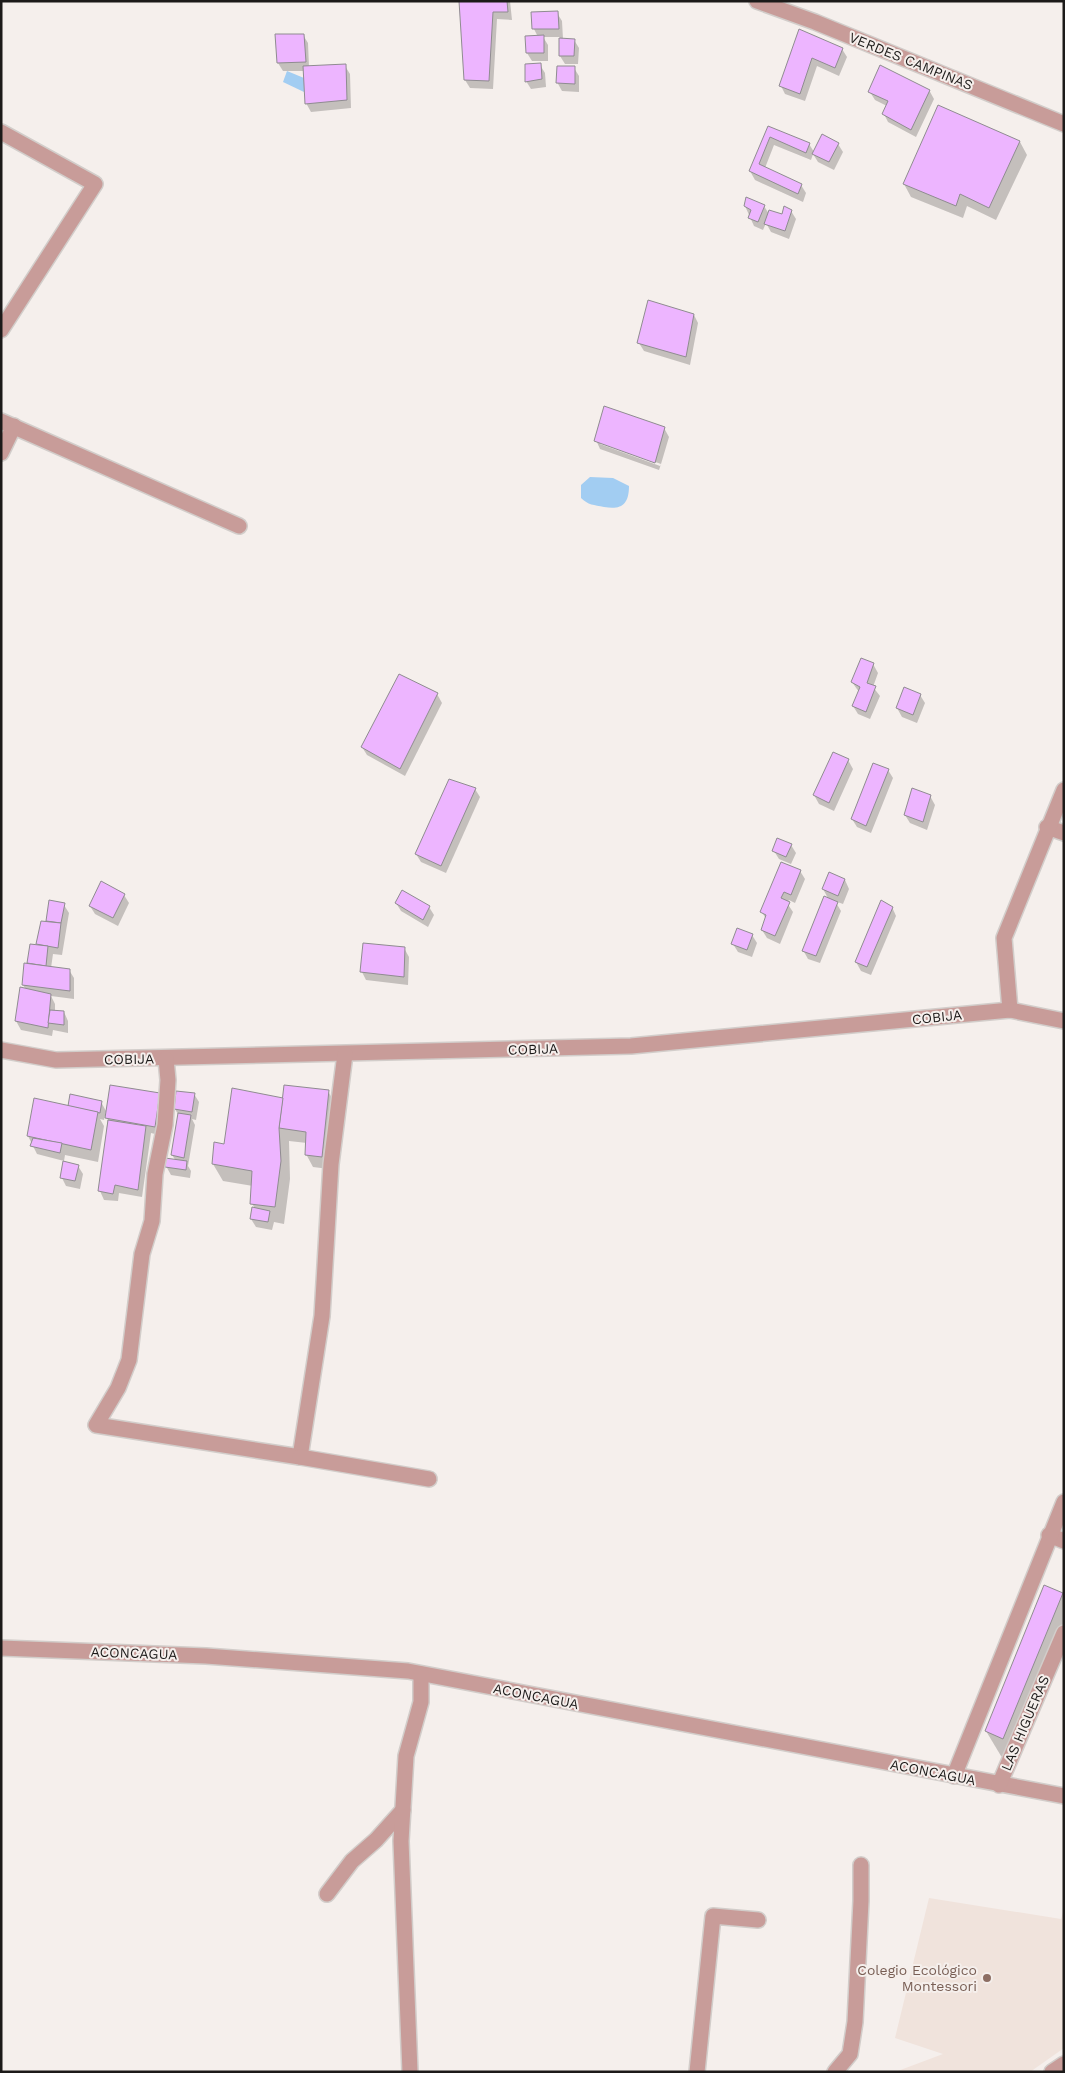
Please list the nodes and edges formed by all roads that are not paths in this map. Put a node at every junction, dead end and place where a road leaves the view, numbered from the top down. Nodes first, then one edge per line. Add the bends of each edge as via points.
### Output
1 (757, 1) edge
2 (1064, 124) edge
3 (1, 132) edge
4 (1, 330) edge
5 (8, 424) edge
6 (1, 453) edge
7 (239, 526) dead end
8 (1064, 790) edge
9 (1048, 827) junction
10 (1064, 833) edge
11 (1010, 1010) junction
12 (1064, 1021) edge
13 (1, 1050) edge
14 (345, 1054) junction
15 (166, 1059) junction
16 (300, 1457) junction
17 (429, 1479) dead end
18 (1064, 1502) edge
19 (1049, 1535) junction
20 (1064, 1541) edge
21 (1064, 1633) edge
22 (1, 1648) edge
23 (421, 1674) junction
24 (954, 1776) junction
25 (999, 1785) junction
26 (1064, 1796) edge
27 (403, 1810) junction
28 (861, 1865) dead end
29 (327, 1894) dead end
30 (758, 1920) dead end
31 (1064, 2064) edge
32 (410, 2072) edge
33 (696, 2072) edge
34 (835, 2072) edge
35 (1052, 2072) edge

1 - 2 street, VERDES CAMPINAS
3 - 4 street via 95,184
5 - 6 street
5 - 7 street
8 - 9 street
9 - 10 street
9 - 11 street via 1004,938
11 - 12 street, COBIJA
11 - 14 street, COBIJA via 631,1046
13 - 15 street, COBIJA via 56,1060
14 - 15 street, COBIJA
14 - 16 street via 331,1164 322,1316
15 - 16 street via 165,1125 155,1174 152,1220 142,1254 129,1360 118,1388 96,1425
16 - 17 street
18 - 19 street
19 - 20 street
19 - 24 street
21 - 25 street, LAS HIGUERAS
22 - 23 street, ACONCAGUA via 206,1656
23 - 24 street, ACONCAGUA
23 - 27 street via 421,1702 406,1756
24 - 25 street, ACONCAGUA
25 - 26 street, ACONCAGUA
27 - 29 street via 352,1861
27 - 32 street via 401,1841
28 - 34 street via 855,2022 850,2054
30 - 33 street via 713,1916
31 - 35 street

